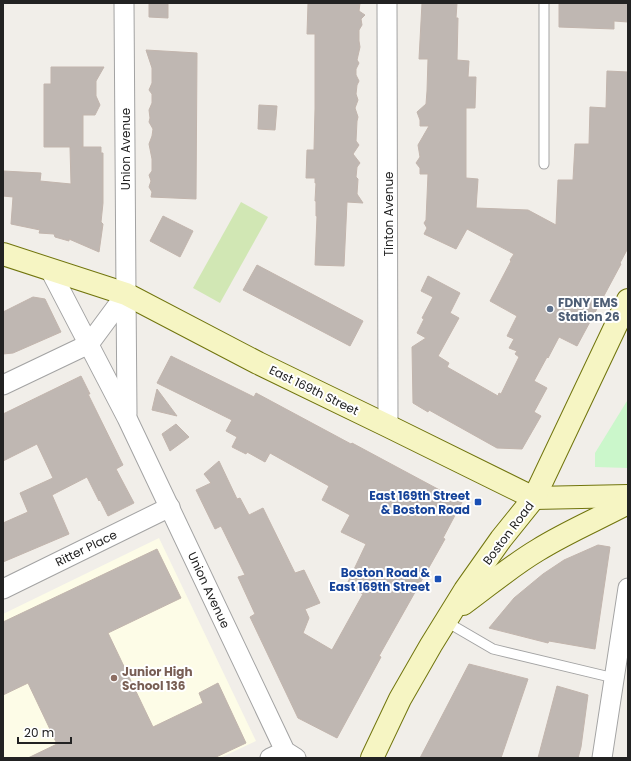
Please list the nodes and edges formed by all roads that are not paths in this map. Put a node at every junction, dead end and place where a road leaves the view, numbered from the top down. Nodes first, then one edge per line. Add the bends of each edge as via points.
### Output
1 (124, 3) edge
2 (387, 3) edge
3 (544, 3) edge
4 (544, 164) dead end
5 (3, 254) edge
6 (50, 270) junction
7 (126, 294) junction
8 (626, 303) edge
9 (628, 331) edge
10 (89, 344) junction
11 (3, 385) edge
12 (127, 418) junction
13 (388, 426) junction
14 (628, 496) edge
15 (534, 498) junction
16 (628, 503) edge
17 (170, 507) junction
18 (628, 588) edge
19 (3, 589) edge
20 (447, 618) junction
21 (614, 678) junction
22 (284, 756) edge
23 (372, 758) edge
24 (602, 758) edge

1 - 7 street, Union Avenue
2 - 13 street, Tinton Avenue
3 - 4 lane
5 - 6 main road, East 169th Street
6 - 7 main road, East 169th Street
6 - 10 street, Union Avenue
7 - 10 street
7 - 12 street, Union Avenue
7 - 13 main road, East 169th Street via 258,363
8 - 9 main road
8 - 15 main road, Boston Road
10 - 11 street
10 - 12 street, Union Avenue
12 - 17 street, Union Avenue
13 - 15 main road, East 169th Street
14 - 15 main road, East 169th Street
15 - 20 main road, Boston Road
16 - 20 main road via 536,551
17 - 19 street, Ritter Place
17 - 22 street, Union Avenue
18 - 21 street
20 - 21 lane via 493,649
20 - 23 main road, Boston Road via 400,699
21 - 24 street

